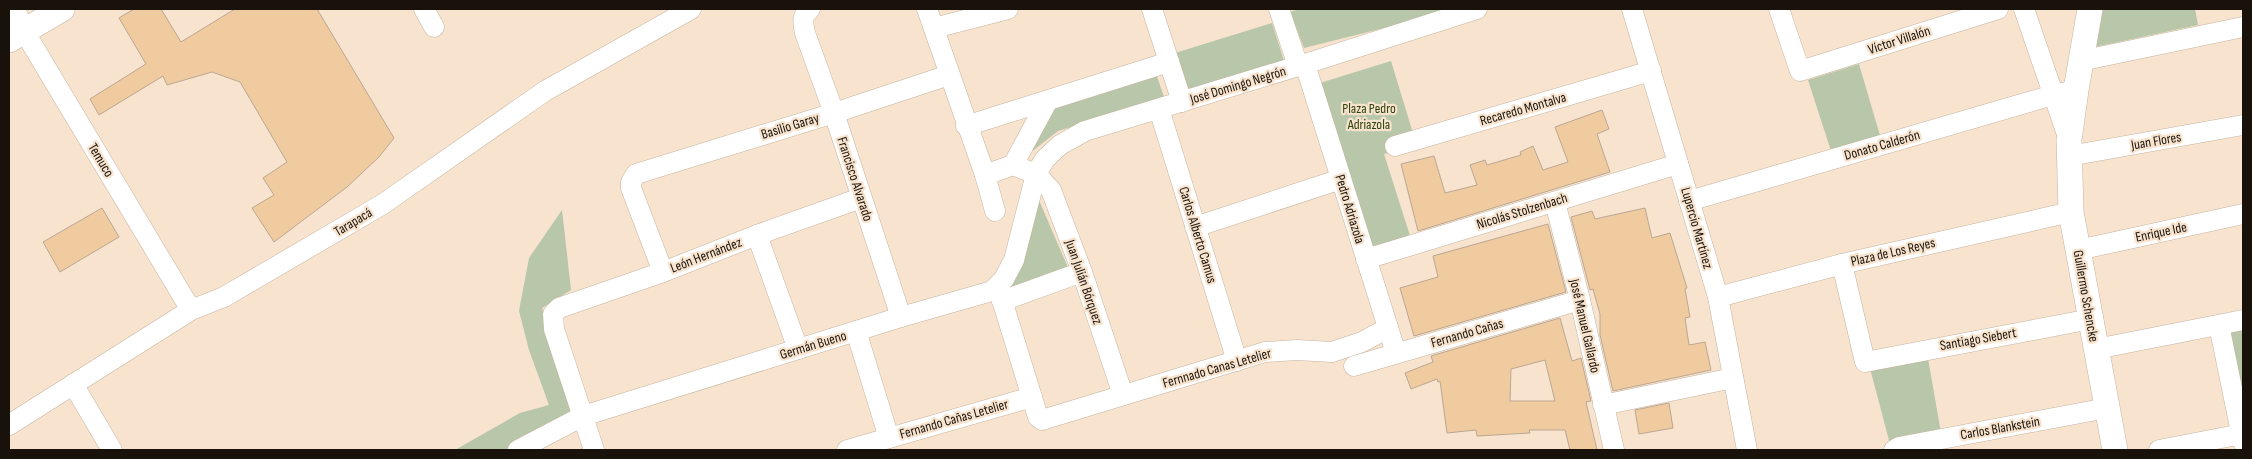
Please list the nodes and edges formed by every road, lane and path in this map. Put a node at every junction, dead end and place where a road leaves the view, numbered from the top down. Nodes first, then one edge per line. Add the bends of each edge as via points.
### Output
1 (11, 9) edge
2 (62, 9) edge
3 (424, 9) edge
4 (691, 9) edge
5 (927, 9) edge
6 (1008, 9) edge
7 (1152, 9) edge
8 (1279, 9) edge
9 (1477, 9) edge
10 (1632, 9) edge
11 (1779, 9) edge
12 (1998, 9) edge
13 (2024, 9) edge
14 (2090, 9) edge
15 (808, 11) edge
16 (434, 27) dead end
17 (934, 28) junction
18 (2243, 28) edge
19 (17, 35) edge
20 (2080, 61) junction
21 (1169, 62) junction
22 (1302, 65) junction
23 (1651, 72) junction
24 (949, 75) junction
25 (2064, 92) junction
26 (1047, 102) junction
27 (1182, 102) junction
28 (1159, 109) junction
29 (834, 113) junction
30 (2243, 125) edge
31 (966, 126) junction
32 (1395, 146) dead end
33 (2069, 148) junction
34 (1678, 164) junction
35 (1013, 165) junction
36 (1036, 174) junction
37 (985, 175) junction
38 (1341, 179) junction
39 (861, 198) junction
40 (1689, 201) junction
41 (1554, 202) junction
42 (995, 211) dead end
43 (2071, 212) junction
44 (2243, 214) edge
45 (1195, 226) junction
46 (756, 235) junction
47 (2078, 250) junction
48 (1366, 259) junction
49 (1842, 264) junction
50 (663, 272) junction
51 (1082, 272) junction
52 (1000, 294) junction
53 (1718, 298) junction
54 (1580, 300) junction
55 (191, 310) junction
56 (901, 317) junction
57 (2091, 319) junction
58 (2243, 320) edge
59 (2219, 325) junction
60 (1388, 328) junction
61 (856, 331) junction
62 (798, 349) junction
63 (2096, 349) junction
64 (1396, 353) junction
65 (1237, 361) junction
66 (1354, 366) dead end
67 (1733, 378) junction
68 (73, 384) junction
69 (1123, 395) junction
70 (1032, 397) junction
71 (1603, 405) junction
72 (2107, 408) junction
73 (583, 416) junction
74 (9, 425) edge
75 (889, 438) junction
76 (2242, 438) edge
77 (112, 450) edge
78 (518, 450) edge
79 (594, 450) edge
80 (847, 450) edge
81 (1614, 450) edge
82 (1747, 450) edge
83 (1894, 450) edge
84 (2115, 450) edge
85 (2159, 450) edge

1 - 19 street, Temuco
2 - 19 street
3 - 16 street
4 - 55 street, Tarapacá via 545,91 383,204 224,297
5 - 17 street
6 - 17 street
7 - 21 street
8 - 22 street, Pedro Adriazola
9 - 22 street, José Domingo Negrón
10 - 23 street, Lupercio Martínez
11 - 12 street, Víctor Villalón via 1800,72
13 - 25 street, Guillermo Schencke
14 - 20 street, Guillermo Schencke
15 - 29 street, Francisco Alvarado via 802,21 805,33
17 - 24 street
18 - 20 street
19 - 55 street, Temuco
20 - 25 street, Guillermo Schencke
21 - 26 street
21 - 27 street
22 - 27 street, José Domingo Negrón
22 - 38 street, Pedro Adriazola
23 - 32 street, Recaredo Montalva
23 - 34 street, Lupercio Martínez
24 - 29 street, Basilio Garay
24 - 31 street
25 - 33 street, Guillermo Schencke
25 - 40 street, Donato Calderón
26 - 31 street
26 - 35 street
27 - 28 street, José Domingo Negrón
28 - 36 street, José Domingo Negrón via 1071,137 1045,159
28 - 45 street, Carlos Alberto Camus
29 - 39 street, Francisco Alvarado
29 - 50 street, Basilio Garay via 641,172 632,178 631,188
30 - 33 street, Juan Flores
31 - 37 street
33 - 43 street, Guillermo Schencke
34 - 40 street, Lupercio Martínez
34 - 41 street, Nicolás Stolzenbach
35 - 36 street
35 - 37 street
36 - 51 street, Juan Julián Bórquez via 1052,190
36 - 52 street via 1014,260
37 - 42 street
38 - 45 street
38 - 48 street, Pedro Adriazola
39 - 46 street, León Hernández
39 - 56 street, Francisco Alvarado
40 - 53 street, Lupercio Martínez
41 - 48 street, Nicolás Stolzenbach
41 - 54 street, José Manuel Gallardo
43 - 47 street, Guillermo Schencke
43 - 49 street, Plaza de Los Reyes
44 - 47 street, Enrique Ide
45 - 65 street, Carlos Alberto Camus
46 - 50 street, León Hernández
46 - 62 street
47 - 57 street, Guillermo Schencke
48 - 60 street, Pedro Adriazola
49 - 53 street, Plaza de Los Reyes
49 - 57 street, Santiago Siebert via 1865,362
50 - 73 street, León Hernández via 566,304 553,314 554,329
51 - 52 street, Germán Bueno
51 - 69 street, Juan Julián Bórquez
52 - 56 street, Germán Bueno via 992,291
52 - 70 street
53 - 67 street, Lupercio Martínez
54 - 64 street, Fernando Cañas
54 - 71 street, José Manuel Gallardo
55 - 68 street, Tarapacá
56 - 61 street, Germán Bueno
57 - 63 street, Guillermo Schencke
58 - 59 street
59 - 63 street
59 - 76 street
60 - 64 street, Pedro Adriazola
60 - 65 street, Fernnado Canas Letelier via 1362,342 1332,352 1281,350
61 - 62 street, Germán Bueno
61 - 75 street
62 - 73 street, Germán Bueno
63 - 72 street, Guillermo Schencke
64 - 66 street, Fernando Cañas
65 - 69 street, Fernnado Canas Letelier
67 - 71 street
67 - 82 street, Lupercio Martínez
68 - 74 street, Tarapacá
68 - 77 street
69 - 70 street, Fernnado Canas Letelier via 1046,420 1038,417
70 - 75 street, Fernando Cañas Letelier
71 - 81 street, José Manuel Gallardo
72 - 83 street, Carlos Blankstein
72 - 84 street, Guillermo Schencke
73 - 78 street, Germán Bueno
73 - 79 street
75 - 80 street, Fernando Cañas Letelier
76 - 85 street

